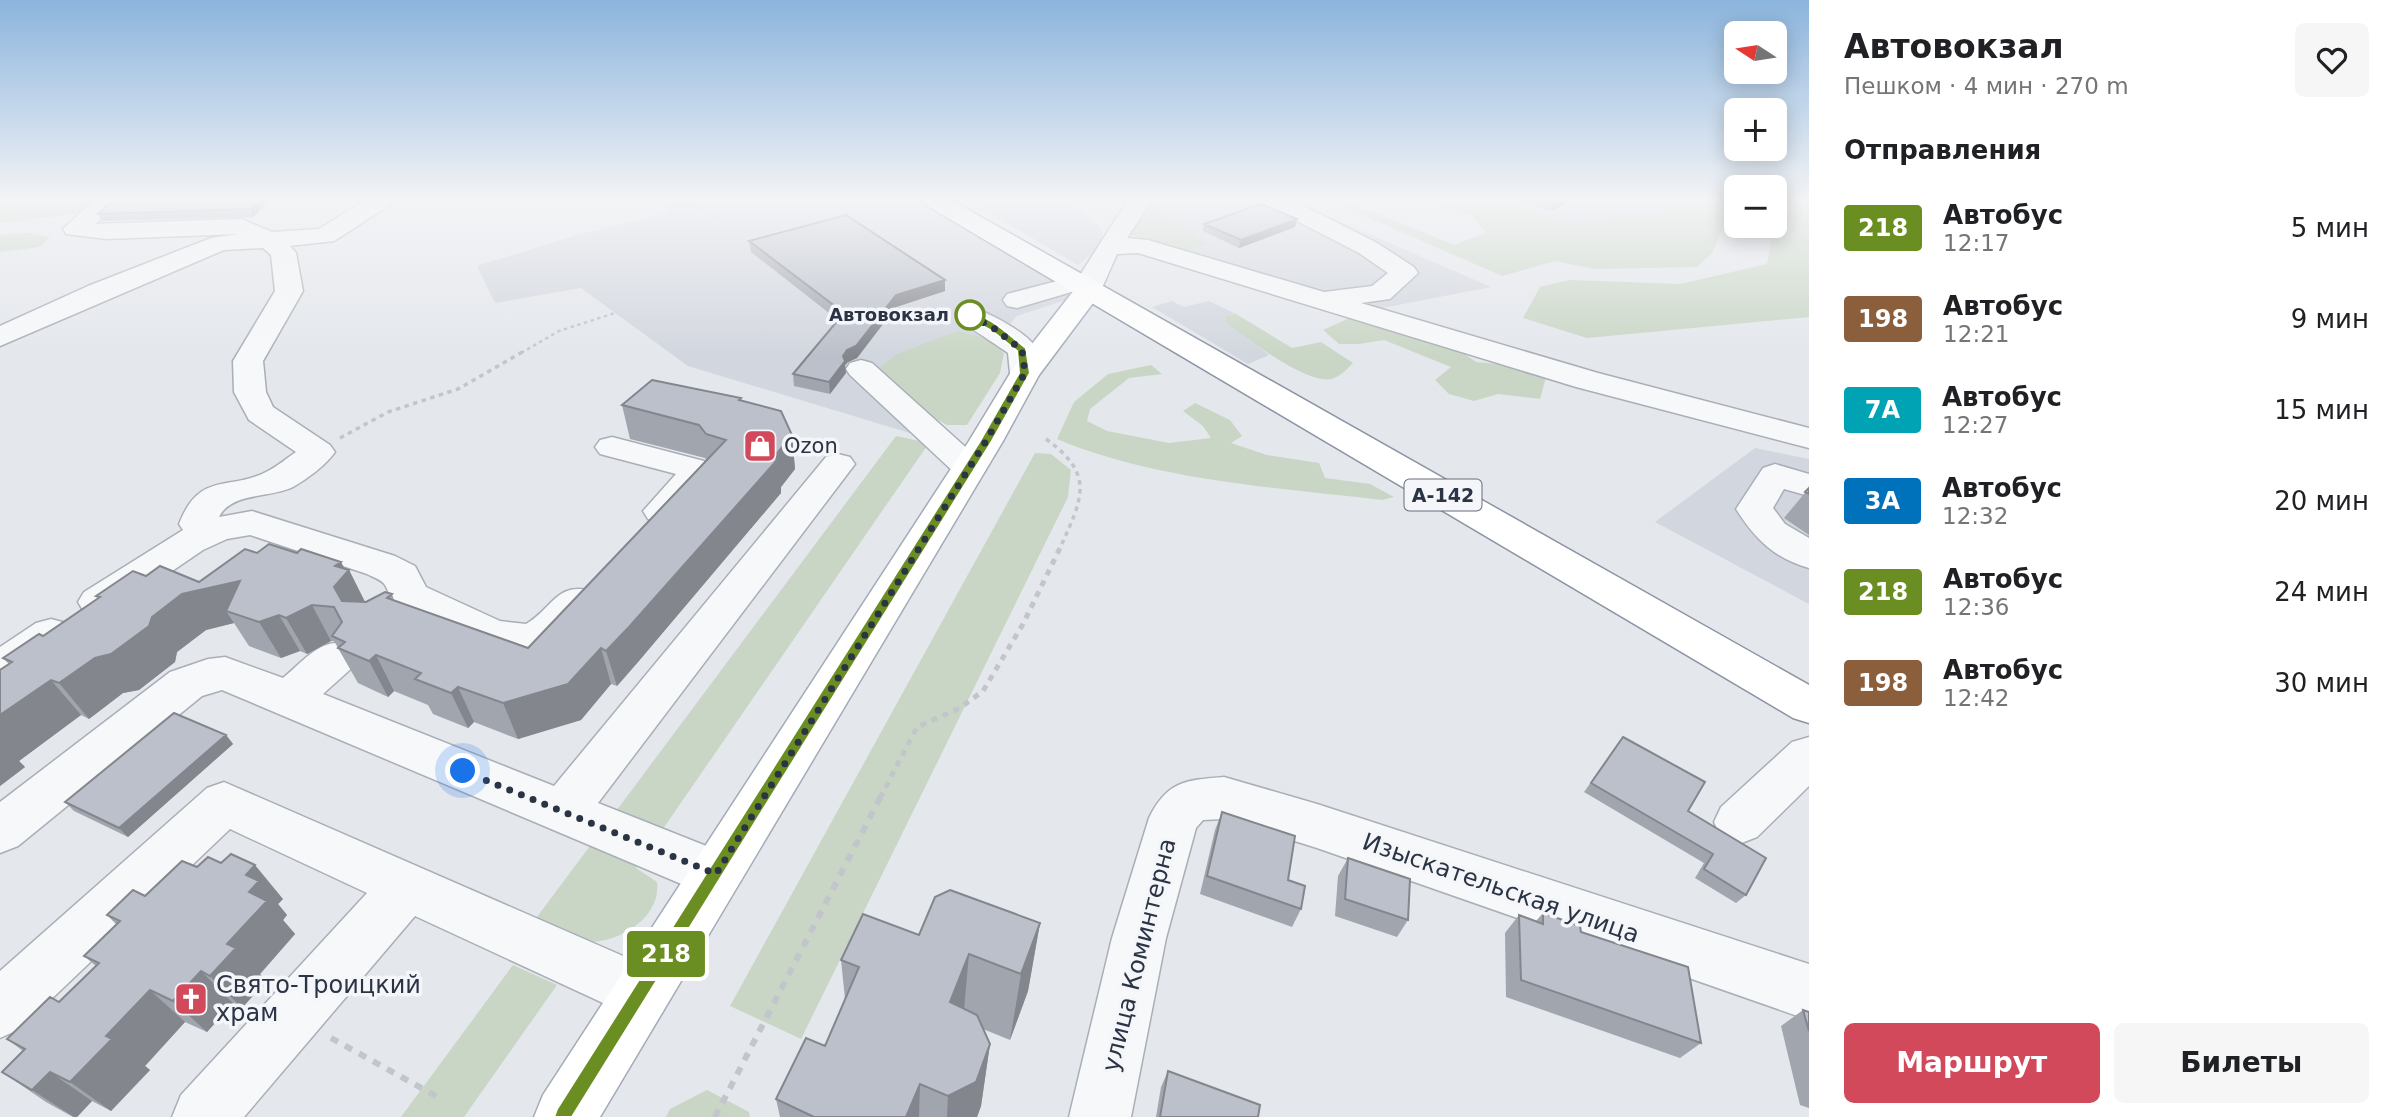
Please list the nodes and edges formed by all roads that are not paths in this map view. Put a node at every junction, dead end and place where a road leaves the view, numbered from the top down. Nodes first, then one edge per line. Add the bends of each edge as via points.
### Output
1 (197, 252) edge
2 (279, 252) edge
3 (1024, 252) edge
4 (1107, 252) edge
5 (1163, 252) edge
6 (1374, 252) edge
7 (1083, 286) junction
8 (1017, 300) dead end
9 (1321, 300) junction
10 (970, 315) dead end
11 (0, 337) edge
12 (861, 369) dead end
13 (1025, 373) junction
14 (1796, 435) edge
15 (612, 447) dead end
16 (838, 464) road end
17 (969, 468) junction
18 (1809, 485) edge
19 (641, 533) edge
20 (204, 535) junction
21 (1809, 555) edge
22 (604, 572) edge
23 (7, 656) edge
24 (338, 656) edge
25 (289, 698) junction
26 (1809, 706) edge
27 (1809, 756) edge
28 (1191, 800) joint
29 (562, 813) junction
30 (1739, 822) dead end
31 (0, 831) edge
32 (716, 874) junction
33 (407, 886) junction
34 (1809, 992) edge
35 (642, 993) junction
36 (0, 1010) edge
37 (203, 1117) edge
38 (565, 1117) edge
39 (1100, 1117) edge

1 - 11 street
2 - 20 street via 288,271 289,292 248,362 250,392 260,412 318,452 278,480 223,494 204,507 198,524
3 - 7 main road, А-142
4 - 7 street
5 - 9 street
6 - 9 street via 1405,273 1380,293
7 - 8 street
7 - 13 main road
7 - 26 main road, А-142
9 - 14 street via 1587,380
10 - 13 street via 1022,350
12 - 17 street
13 - 17 main road
14 - 18 street
15 - 19 street via 692,468 696,474
16 - 29 street
17 - 32 main road
18 - 21 street via 1775,475 1754,509 1772,533
20 - 22 street via 252,523 261,525 401,575 396,607 433,610 509,639 529,639 550,630
20 - 23 street
24 - 25 street
25 - 29 street
25 - 31 street via 225,673 186,684
27 - 30 street
28 - 34 street, Изыскательская улица via 1224,798 1317,826
28 - 39 street, улица Коминтерна via 1174,818 1139,938
29 - 32 street
32 - 35 main road
33 - 35 street
33 - 36 street via 224,803
33 - 37 street
35 - 38 main road

